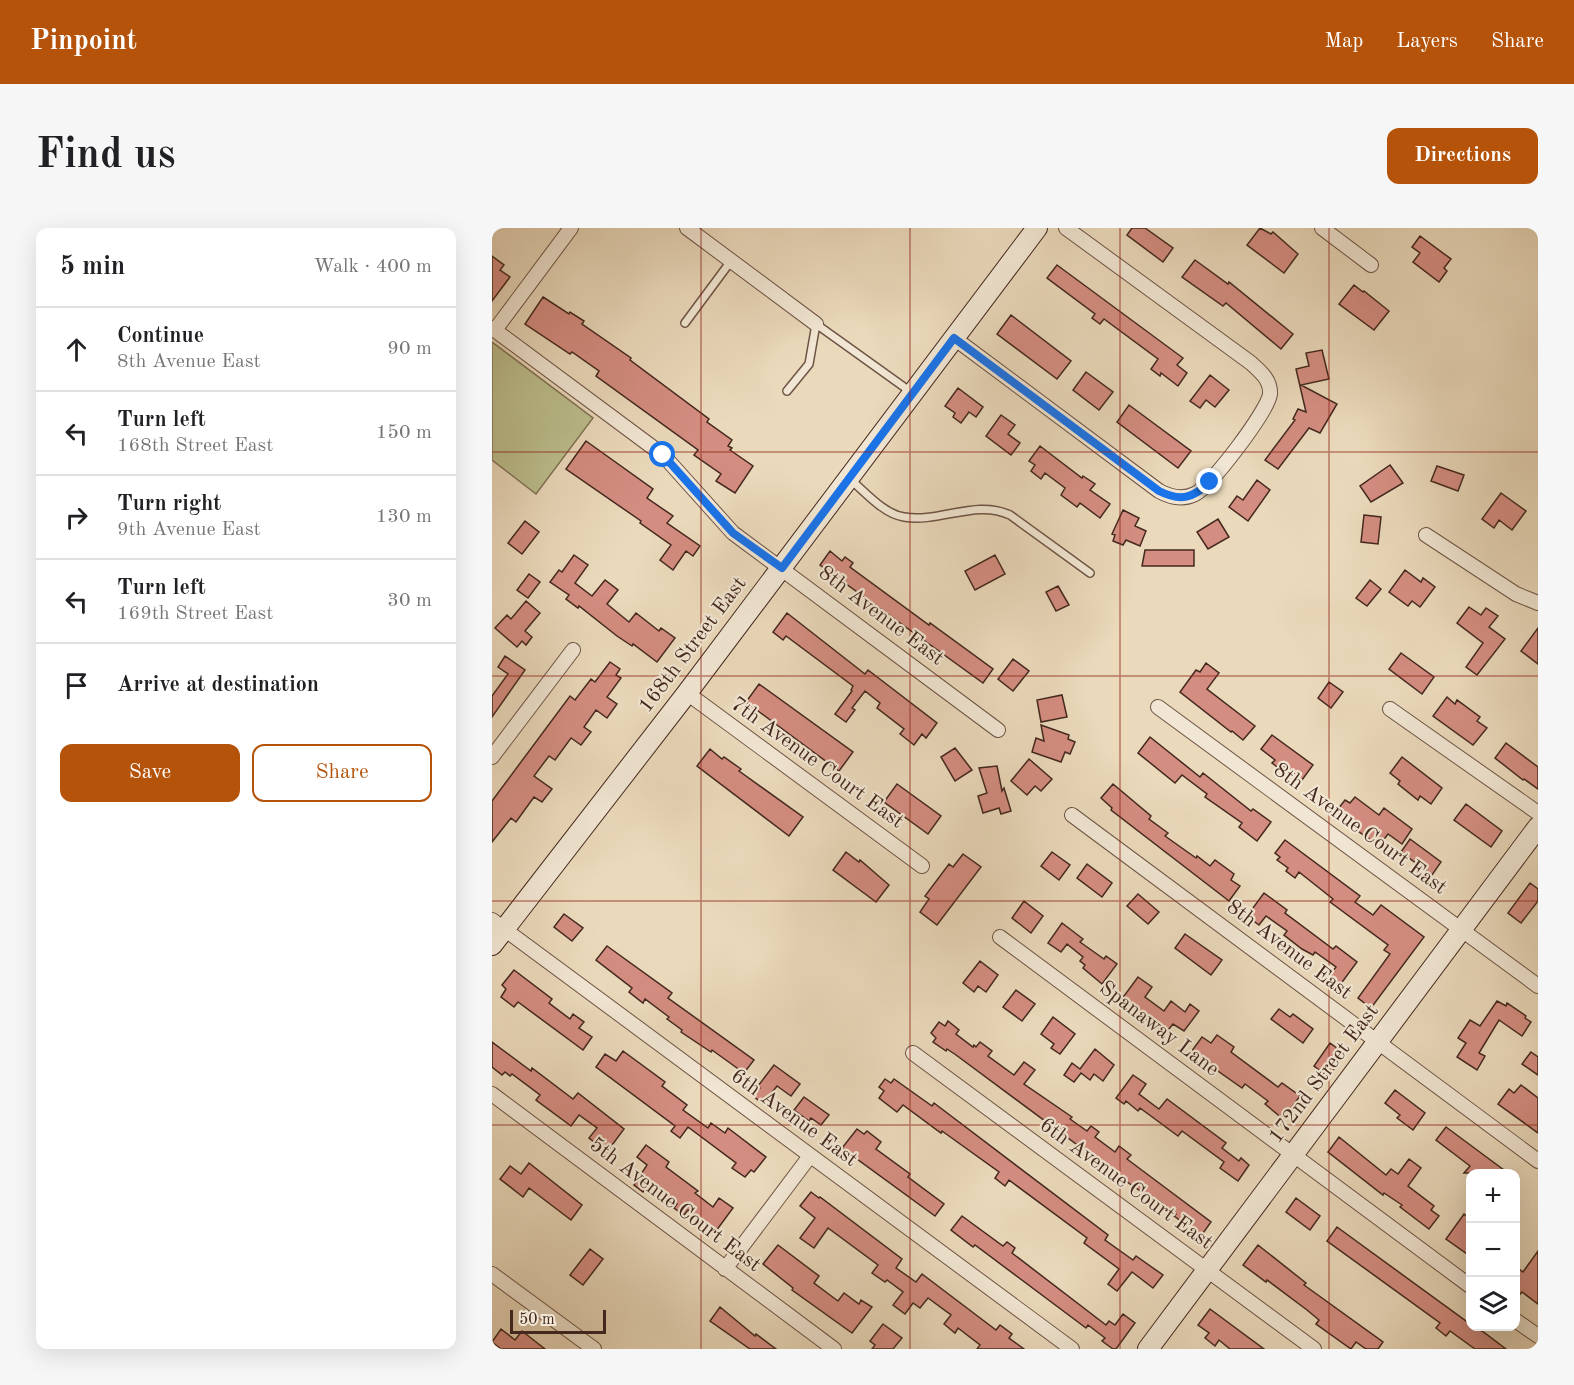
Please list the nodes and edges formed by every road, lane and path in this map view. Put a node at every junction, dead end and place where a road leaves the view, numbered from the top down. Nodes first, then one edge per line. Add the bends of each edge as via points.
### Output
1 (571, 228) edge
2 (687, 228) edge
3 (1037, 228) edge
4 (1066, 228) edge
5 (1322, 228) edge
6 (731, 261) junction
7 (1371, 265) dead end
8 (685, 323) dead end
9 (816, 324) junction
10 (493, 329) edge
11 (954, 338) junction
12 (788, 391) dead end
13 (913, 393) junction
14 (849, 479) junction
15 (1426, 535) dead end
16 (782, 568) junction
17 (1090, 573) dead end
18 (1538, 603) edge
19 (573, 650) dead end
20 (687, 693) junction
21 (1158, 706) dead end
22 (1390, 709) dead end
23 (998, 730) dead end
24 (492, 757) edge
25 (1538, 813) edge
26 (1072, 815) dead end
27 (1538, 827) edge
28 (922, 866) dead end
29 (1461, 929) junction
30 (496, 931) edge
31 (1000, 938) dead end
32 (1538, 986) edge
33 (1377, 1042) junction
34 (913, 1053) dead end
35 (492, 1094) edge
36 (810, 1155) junction
37 (1293, 1155) junction
38 (1538, 1161) edge
39 (724, 1269) junction
40 (1208, 1270) junction
41 (492, 1274) edge
42 (1466, 1283) edge
43 (1520, 1323) edge
44 (1538, 1336) edge
45 (594, 1349) edge
46 (834, 1349) edge
47 (1072, 1349) edge
48 (1148, 1349) edge
49 (1314, 1349) edge

1 - 10 street
2 - 6 street
3 - 11 street, 168th Street East
4 - 11 street via 1251,363 1267,381 1267,403 1210,482 1198,493 1181,498 1159,491
5 - 7 street
6 - 8 lane
6 - 9 street
9 - 12 lane via 809,364
9 - 13 lane
10 - 16 street, 8th Avenue East via 663,455 733,533
11 - 13 street, 168th Street East
13 - 14 street, 168th Street East
14 - 16 street, 168th Street East
14 - 17 lane via 885,509 903,517 999,510
15 - 18 street via 1516,594
16 - 20 street, 168th Street East
16 - 23 street, 8th Avenue East
19 - 24 street
20 - 28 street, 7th Avenue Court East
20 - 30 street, 168th Street East
21 - 29 street, 8th Avenue Court East
22 - 25 street
26 - 33 street, 8th Avenue East
27 - 29 street, 172nd Street East
29 - 32 street, 8th Avenue Court East
29 - 33 street, 172nd Street East
30 - 36 street, 6th Avenue East
31 - 37 street, Spanaway Lane
33 - 37 street, 172nd Street East
33 - 38 street, 8th Avenue East
34 - 40 street, 6th Avenue Court East
35 - 39 street, 5th Avenue Court East
36 - 39 street
36 - 47 street, 6th Avenue East
37 - 40 street, 172nd Street East
37 - 42 street, Spanaway Lane
39 - 46 street, 5th Avenue Court East
40 - 48 street, 172nd Street East
40 - 49 street, 6th Avenue Court East
41 - 45 street
43 - 44 street

